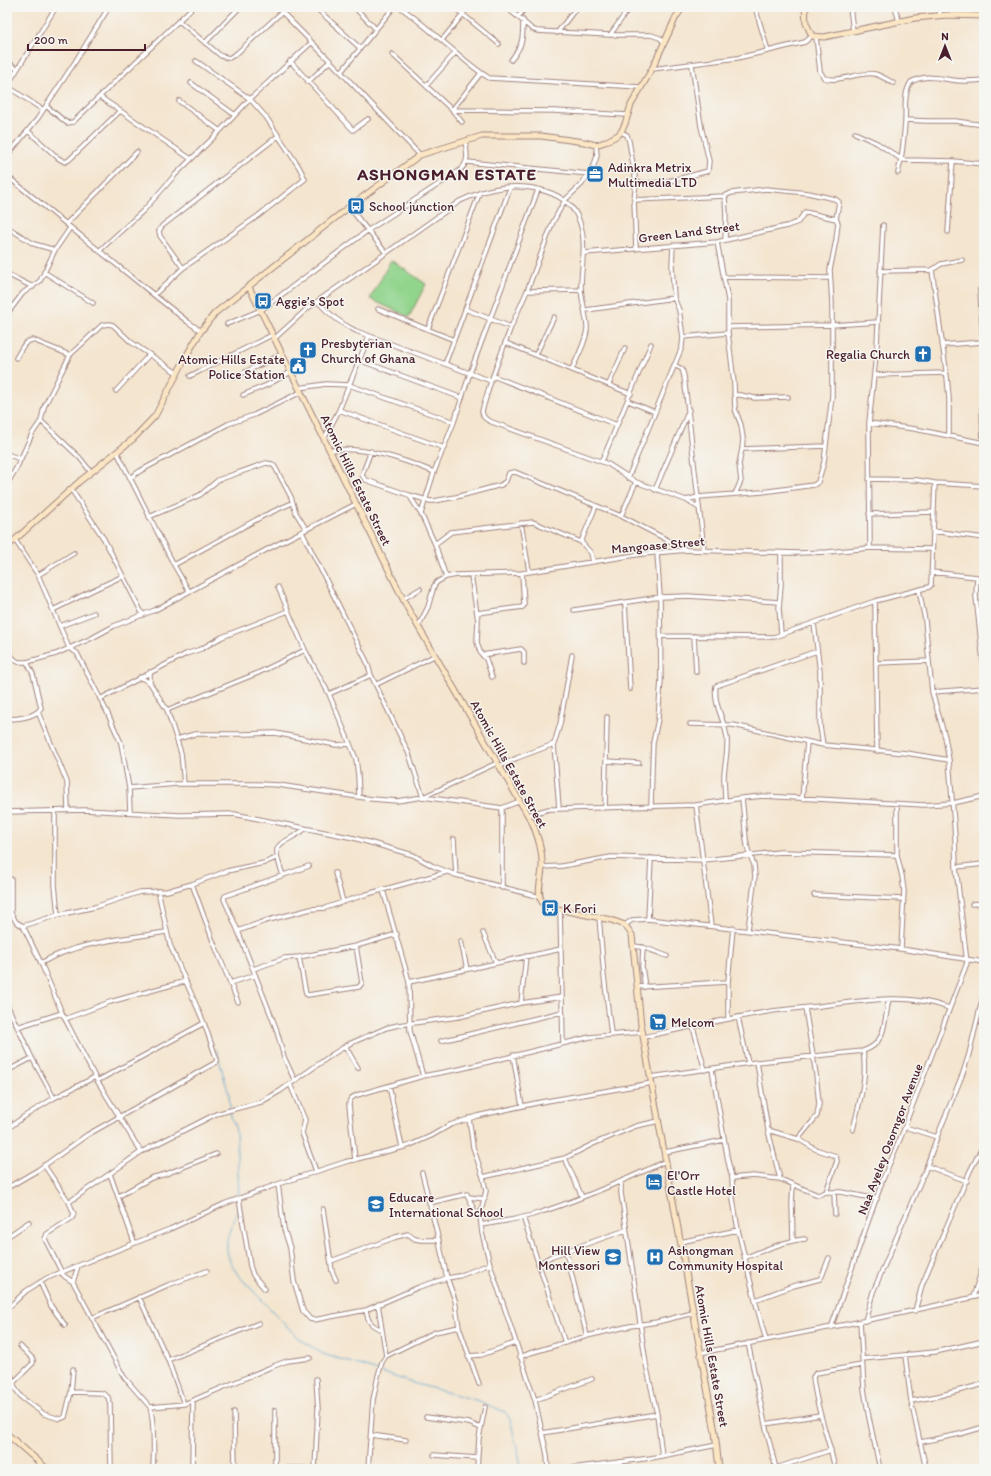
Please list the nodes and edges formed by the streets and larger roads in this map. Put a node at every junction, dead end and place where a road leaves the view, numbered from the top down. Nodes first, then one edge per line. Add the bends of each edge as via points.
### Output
1 (56, 7) edge
2 (109, 7) edge
3 (193, 7) edge
4 (240, 7) edge
5 (277, 7) edge
6 (315, 7) edge
7 (354, 7) edge
8 (394, 7) edge
9 (400, 7) edge
10 (454, 7) edge
11 (469, 7) edge
12 (506, 7) edge
13 (526, 7) edge
14 (577, 7) edge
15 (630, 7) edge
16 (683, 7) edge
17 (755, 7) edge
18 (805, 7) edge
19 (850, 7) edge
20 (895, 7) edge
21 (941, 7) edge
22 (282, 12) junction
23 (464, 15) junction
24 (939, 16) junction
25 (984, 16) edge
26 (518, 17) junction
27 (523, 20) junction
28 (179, 21) junction
29 (899, 21) junction
30 (376, 28) junction
31 (852, 31) junction
32 (557, 33) junction
33 (610, 35) junction
34 (814, 36) junction
35 (442, 40) junction
36 (664, 42) junction
37 (205, 43) junction
38 (311, 43) junction
39 (498, 44) dead end
40 (360, 48) junction
41 (768, 51) junction
42 (455, 53) junction
43 (392, 54) dead end
44 (511, 60) dead end
45 (7, 61) edge
46 (196, 61) dead end
47 (290, 61) junction
48 (330, 61) junction
49 (692, 65) junction
50 (17, 69) junction
51 (652, 69) junction
52 (341, 72) junction
53 (481, 73) junction
54 (984, 80) edge
55 (308, 82) junction
56 (191, 83) dead end
57 (893, 83) dead end
58 (7, 86) edge
59 (426, 86) junction
60 (640, 87) junction
61 (100, 97) junction
62 (250, 99) junction
63 (179, 101) dead end
64 (46, 106) junction
65 (43, 110) junction
66 (452, 110) junction
67 (120, 111) junction
68 (235, 115) junction
69 (627, 115) junction
70 (368, 119) dead end
71 (905, 120) junction
72 (462, 122) dead end
73 (984, 125) edge
74 (28, 131) junction
75 (220, 131) junction
76 (621, 132) junction
77 (855, 133) dead end
78 (278, 136) junction
79 (465, 140) junction
80 (596, 145) junction
81 (137, 152) dead end
82 (7, 156) edge
83 (420, 156) junction
84 (191, 159) junction
85 (901, 159) junction
86 (953, 161) junction
87 (467, 162) junction
88 (984, 164) edge
89 (898, 173) dead end
90 (589, 174) junction
91 (7, 176) edge
92 (636, 182) junction
93 (510, 188) junction
94 (538, 190) junction
95 (480, 192) junction
96 (725, 196) junction
97 (565, 200) junction
98 (634, 200) junction
99 (349, 207) junction
100 (836, 219) junction
101 (66, 224) junction
102 (883, 225) dead end
103 (7, 227) edge
104 (70, 228) junction
105 (367, 231) junction
106 (948, 232) dead end
107 (725, 240) junction
108 (717, 242) junction
109 (673, 245) junction
110 (636, 249) junction
111 (54, 250) junction
112 (98, 251) junction
113 (386, 253) junction
114 (584, 253) junction
115 (962, 260) dead end
116 (182, 268) junction
117 (932, 270) junction
118 (880, 271) junction
119 (44, 272) junction
120 (7, 274) edge
121 (724, 276) junction
122 (830, 278) junction
123 (33, 287) junction
124 (249, 287) junction
125 (581, 290) junction
126 (980, 290) dead end
127 (526, 291) junction
128 (154, 295) junction
129 (674, 298) junction
130 (318, 302) junction
131 (93, 303) dead end
132 (378, 309) dead end
133 (466, 309) junction
134 (261, 310) junction
135 (586, 310) junction
136 (7, 314) edge
137 (491, 318) junction
138 (554, 318) dead end
139 (878, 322) junction
140 (227, 324) dead end
141 (832, 325) junction
142 (511, 327) junction
143 (729, 327) junction
144 (428, 329) junction
145 (201, 331) junction
146 (728, 333) junction
147 (369, 336) junction
148 (273, 337) junction
149 (683, 337) junction
150 (454, 340) junction
151 (506, 342) junction
152 (983, 342) edge
153 (651, 344) dead end
154 (942, 345) junction
155 (625, 348) dead end
156 (282, 354) junction
157 (536, 354) junction
158 (70, 355) junction
159 (149, 355) junction
160 (16, 358) dead end
161 (359, 360) junction
162 (445, 364) junction
163 (674, 365) junction
164 (572, 369) junction
165 (291, 372) junction
166 (177, 373) junction
167 (470, 373) junction
168 (946, 373) junction
169 (874, 375) junction
170 (190, 376) dead end
171 (493, 376) junction
172 (235, 377) dead end
173 (491, 381) junction
174 (609, 384) junction
175 (349, 385) junction
176 (300, 390) junction
177 (116, 391) dead end
178 (630, 394) junction
179 (243, 396) dead end
180 (734, 396) junction
181 (788, 397) dead end
182 (462, 398) junction
183 (984, 400) edge
184 (628, 401) junction
185 (689, 409) junction
186 (339, 410) junction
187 (655, 412) junction
188 (41, 421) junction
189 (454, 422) junction
190 (869, 423) junction
191 (617, 425) junction
192 (949, 435) junction
193 (324, 440) junction
194 (984, 443) edge
195 (826, 446) junction
196 (444, 448) junction
197 (742, 449) junction
198 (330, 450) junction
199 (371, 451) junction
200 (117, 452) junction
201 (7, 454) edge
202 (20, 459) junction
203 (602, 461) junction
204 (91, 472) junction
205 (434, 472) junction
206 (130, 478) junction
207 (628, 478) junction
208 (870, 479) junction
209 (636, 482) junction
210 (935, 483) junction
211 (7, 484) edge
212 (984, 486) edge
213 (71, 489) junction
214 (655, 490) junction
215 (735, 494) junction
216 (408, 495) junction
217 (698, 496) junction
218 (426, 500) junction
219 (686, 500) junction
220 (292, 502) junction
221 (356, 504) junction
222 (596, 506) junction
223 (699, 508) junction
224 (933, 512) junction
225 (421, 514) junction
226 (870, 514) junction
227 (621, 516) junction
228 (149, 517) junction
229 (521, 523) junction
230 (306, 529) junction
231 (933, 531) junction
232 (302, 532) junction
233 (984, 538) edge
234 (15, 540) junction
235 (581, 542) junction
236 (435, 544) junction
237 (7, 547) edge
238 (870, 548) junction
239 (931, 549) junction
240 (688, 550) junction
241 (704, 550) junction
242 (74, 553) dead end
243 (657, 553) junction
244 (781, 553) junction
245 (593, 562) junction
246 (174, 566) junction
247 (529, 571) junction
248 (522, 572) junction
249 (931, 572) junction
250 (38, 575) junction
251 (471, 575) junction
252 (123, 576) junction
253 (446, 577) junction
254 (278, 587) dead end
255 (420, 589) dead end
256 (919, 590) junction
257 (189, 591) junction
258 (403, 598) junction
259 (660, 598) junction
260 (875, 601) junction
261 (625, 602) junction
262 (779, 602) junction
263 (53, 610) junction
264 (574, 610) dead end
265 (288, 611) junction
266 (94, 613) dead end
267 (477, 613) junction
268 (143, 615) junction
269 (814, 623) junction
270 (60, 626) junction
271 (418, 627) junction
272 (781, 634) junction
273 (661, 636) junction
274 (694, 636) junction
275 (7, 648) edge
276 (69, 648) junction
277 (305, 650) junction
278 (817, 651) junction
279 (482, 655) junction
280 (572, 655) dead end
281 (434, 656) junction
282 (929, 661) junction
283 (27, 662) junction
284 (524, 663) dead end
285 (876, 663) junction
286 (984, 670) edge
287 (150, 672) junction
288 (696, 672) dead end
289 (372, 675) junction
290 (140, 677) junction
291 (492, 677) dead end
292 (150, 683) junction
293 (377, 684) junction
294 (984, 688) edge
295 (630, 689) dead end
296 (932, 692) junction
297 (329, 694) junction
298 (100, 699) junction
299 (167, 710) junction
300 (38, 712) junction
301 (607, 716) dead end
302 (7, 720) edge
303 (690, 724) dead end
304 (725, 725) junction
305 (177, 739) junction
306 (807, 742) junction
307 (350, 744) junction
308 (554, 744) junction
309 (823, 745) junction
310 (877, 751) junction
311 (949, 760) junction
312 (606, 761) junction
313 (640, 763) dead end
314 (498, 764) junction
315 (184, 784) junction
316 (129, 788) junction
317 (984, 796) edge
318 (359, 797) junction
319 (423, 797) junction
320 (742, 798) junction
321 (802, 799) junction
322 (725, 800) junction
323 (520, 801) junction
324 (953, 803) junction
325 (897, 804) junction
326 (696, 805) junction
327 (651, 807) junction
328 (502, 808) junction
329 (559, 808) junction
330 (605, 808) junction
331 (68, 810) junction
332 (55, 811) junction
333 (7, 812) edge
334 (130, 812) junction
335 (528, 815) junction
336 (305, 828) junction
337 (454, 839) dead end
338 (751, 855) junction
339 (897, 855) junction
340 (276, 858) junction
341 (651, 858) junction
342 (703, 860) junction
343 (984, 864) edge
344 (309, 866) dead end
345 (542, 867) junction
346 (956, 867) junction
347 (448, 871) junction
348 (335, 873) dead end
349 (283, 875) junction
350 (456, 875) junction
351 (10, 879) dead end
352 (192, 884) junction
353 (502, 888) junction
354 (383, 890) junction
355 (158, 891) junction
356 (814, 895) dead end
357 (540, 897) junction
358 (903, 899) junction
359 (343, 902) junction
360 (984, 903) edge
361 (972, 904) dead end
362 (560, 910) junction
363 (9, 911) edge
364 (58, 915) junction
365 (599, 917) junction
366 (648, 918) junction
367 (23, 926) junction
368 (625, 926) junction
369 (711, 926) junction
370 (733, 928) junction
371 (748, 930) junction
372 (238, 931) junction
373 (166, 932) junction
374 (484, 933) dead end
375 (397, 934) junction
376 (461, 941) dead end
377 (356, 946) junction
378 (634, 946) junction
379 (643, 947) junction
380 (561, 949) junction
381 (901, 949) junction
382 (526, 956) junction
383 (667, 956) dead end
384 (299, 957) junction
385 (967, 959) junction
386 (984, 962) edge
387 (41, 963) junction
388 (496, 963) junction
389 (253, 969) junction
390 (467, 969) junction
391 (255, 975) junction
392 (186, 981) junction
393 (409, 982) junction
394 (728, 982) junction
395 (230, 983) junction
396 (645, 987) junction
397 (637, 988) junction
398 (984, 992) edge
399 (562, 997) junction
400 (888, 999) junction
401 (238, 1002) dead end
402 (522, 1003) junction
403 (7, 1006) edge
404 (805, 1008) junction
405 (949, 1008) junction
406 (562, 1012) junction
407 (62, 1013) junction
408 (738, 1017) junction
409 (65, 1019) junction
410 (728, 1019) junction
411 (204, 1023) junction
412 (410, 1023) junction
413 (693, 1026) junction
414 (17, 1027) junction
415 (612, 1034) junction
416 (643, 1035) junction
417 (441, 1041) dead end
418 (563, 1043) junction
419 (345, 1046) junction
420 (863, 1051) junction
421 (513, 1055) junction
422 (813, 1055) junction
423 (32, 1058) junction
424 (757, 1062) junction
425 (748, 1063) junction
426 (358, 1068) dead end
427 (712, 1069) junction
428 (705, 1070) junction
429 (7, 1071) edge
430 (423, 1076) junction
431 (96, 1079) junction
432 (652, 1080) junction
433 (295, 1081) junction
434 (290, 1084) junction
435 (389, 1086) junction
436 (54, 1098) junction
437 (522, 1106) junction
438 (7, 1117) edge
439 (118, 1117) junction
440 (469, 1118) junction
441 (659, 1121) junction
442 (11, 1124) junction
443 (905, 1127) junction
444 (7, 1128) edge
445 (768, 1130) junction
446 (853, 1130) dead end
447 (937, 1137) junction
448 (798, 1139) junction
449 (724, 1140) junction
450 (984, 1144) edge
451 (402, 1147) junction
452 (141, 1152) junction
453 (665, 1152) junction
454 (216, 1154) dead end
455 (982, 1154) edge
456 (565, 1158) junction
457 (355, 1160) junction
458 (667, 1161) junction
459 (44, 1165) junction
460 (927, 1166) junction
461 (316, 1171) junction
462 (422, 1173) dead end
463 (110, 1174) junction
464 (484, 1177) junction
465 (732, 1178) junction
466 (780, 1179) junction
467 (967, 1181) junction
468 (621, 1182) junction
469 (278, 1184) junction
470 (793, 1185) junction
471 (7, 1188) edge
472 (826, 1192) junction
473 (834, 1192) junction
474 (119, 1196) junction
475 (469, 1197) junction
476 (582, 1197) junction
477 (239, 1199) junction
478 (485, 1199) junction
479 (877, 1199) junction
480 (69, 1202) junction
481 (429, 1203) junction
482 (323, 1209) dead end
483 (835, 1214) dead end
484 (480, 1215) junction
485 (523, 1217) junction
486 (29, 1222) dead end
487 (481, 1225) junction
488 (626, 1230) junction
489 (738, 1230) junction
490 (7, 1237) edge
491 (805, 1239) dead end
492 (438, 1240) junction
493 (793, 1240) junction
494 (134, 1242) junction
495 (680, 1242) junction
496 (566, 1252) junction
497 (746, 1257) junction
498 (829, 1258) dead end
499 (331, 1261) junction
500 (984, 1262) edge
501 (490, 1264) junction
502 (538, 1264) junction
503 (78, 1266) junction
504 (207, 1271) dead end
505 (62, 1272) junction
506 (447, 1278) junction
507 (336, 1280) dead end
508 (40, 1282) junction
509 (73, 1282) junction
510 (265, 1289) dead end
511 (984, 1296) edge
512 (139, 1297) junction
513 (973, 1297) junction
514 (755, 1300) junction
515 (378, 1304) junction
516 (7, 1309) edge
517 (366, 1310) junction
518 (914, 1311) junction
519 (692, 1313) junction
520 (92, 1318) junction
521 (865, 1321) junction
522 (860, 1322) junction
523 (259, 1323) dead end
524 (641, 1324) junction
525 (65, 1325) dead end
526 (459, 1327) junction
527 (831, 1328) junction
528 (382, 1330) junction
529 (587, 1336) junction
530 (766, 1340) junction
531 (984, 1341) edge
532 (515, 1343) junction
533 (565, 1343) junction
534 (748, 1343) junction
535 (20, 1346) dead end
536 (700, 1353) junction
537 (905, 1355) junction
538 (386, 1356) junction
539 (468, 1356) junction
540 (310, 1358) dead end
541 (520, 1358) junction
542 (862, 1359) junction
543 (168, 1360) junction
544 (862, 1365) junction
545 (73, 1369) dead end
546 (7, 1370) edge
547 (316, 1379) dead end
548 (592, 1379) dead end
549 (14, 1382) junction
550 (479, 1384) dead end
551 (984, 1384) edge
552 (71, 1392) junction
553 (193, 1400) junction
554 (535, 1400) junction
555 (911, 1401) junction
556 (184, 1404) junction
557 (150, 1407) junction
558 (485, 1407) dead end
559 (275, 1410) dead end
560 (234, 1412) dead end
561 (657, 1414) junction
562 (820, 1416) junction
563 (426, 1417) dead end
564 (765, 1424) junction
565 (984, 1427) edge
566 (480, 1428) junction
567 (542, 1433) junction
568 (7, 1434) edge
569 (371, 1435) junction
570 (406, 1440) dead end
571 (921, 1442) junction
572 (717, 1445) junction
573 (831, 1450) junction
574 (434, 1455) dead end
575 (662, 1456) junction
576 (478, 1458) junction
577 (275, 1468) edge
578 (47, 1469) edge
579 (111, 1469) edge
580 (153, 1469) edge
581 (192, 1469) edge
582 (235, 1469) edge
583 (250, 1469) edge
584 (305, 1469) edge
585 (315, 1469) edge
586 (368, 1469) edge
587 (477, 1469) edge
588 (548, 1469) edge
589 (564, 1469) edge
590 (720, 1469) edge
591 (776, 1469) edge
592 (835, 1469) edge
593 (880, 1469) edge
594 (926, 1469) edge

1 - 50 street
2 - 64 street
3 - 28 street
4 - 37 street
5 - 22 street
6 - 40 street
7 - 30 street
8 - 30 street
9 - 35 street
10 - 23 street
11 - 23 street
12 - 26 street
13 - 26 street
14 - 32 street
15 - 33 street
16 - 36 street
17 - 41 street
18 - 34 street via 806,23
19 - 31 street
20 - 29 street
21 - 24 street
22 - 37 street via 231,57 221,56
22 - 38 street
23 - 35 street
23 - 39 street
24 - 25 street
24 - 29 street
26 - 27 street
27 - 32 street via 532,29
27 - 44 street via 521,48
28 - 37 street
28 - 61 street
29 - 31 street
30 - 40 street
31 - 34 street via 824,37
32 - 33 street
33 - 36 street via 654,36
34 - 41 street via 805,42
34 - 57 street via 823,77 827,79 876,74
35 - 42 street
36 - 51 street
38 - 47 street
38 - 48 street
40 - 52 street
41 - 49 street
42 - 53 street
42 - 59 street
43 - 59 street
45 - 50 street
46 - 62 street
47 - 55 street
47 - 62 street
48 - 52 street
48 - 55 street
49 - 51 street
49 - 92 street via 709,161 708,171 664,181
50 - 58 street
51 - 60 street
52 - 83 street
53 - 60 street via 489,78 498,79
53 - 66 street
54 - 71 street via 958,81 929,77 914,80 908,87
55 - 70 street via 353,130
56 - 68 street
58 - 65 street
59 - 66 street
60 - 69 street
61 - 64 street via 71,123 65,122
61 - 67 street
62 - 68 street
62 - 78 street
63 - 75 street
64 - 65 street
65 - 74 street
66 - 69 street
66 - 72 street
67 - 74 street via 67,161 58,158
67 - 84 street
68 - 75 street
69 - 76 street
71 - 73 street via 963,121
71 - 85 street
74 - 82 street
75 - 84 street
76 - 80 street via 611,140
76 - 92 street via 627,135 629,141
77 - 85 street via 877,143
78 - 116 street via 159,230 160,236
78 - 116 street via 305,179 258,216
79 - 80 street via 482,136 540,136
79 - 83 street
79 - 87 street
80 - 90 street via 597,156
81 - 101 street
83 - 99 street
84 - 112 street via 144,210
85 - 86 street
85 - 89 street
86 - 88 street
86 - 106 street
87 - 90 street
87 - 105 street via 465,167
90 - 97 street
91 - 101 street
92 - 98 street
93 - 94 street
93 - 95 street
93 - 133 street
94 - 97 street
94 - 137 street
95 - 113 street via 460,201
95 - 144 street
96 - 98 street
96 - 100 street via 766,189 808,193 838,200
96 - 107 street
97 - 114 street via 580,222
97 - 127 street via 553,222
98 - 110 street
99 - 105 street
99 - 124 street
100 - 107 street, Green Land Street via 805,212 796,223
100 - 122 street via 838,226
101 - 104 street
102 - 118 street
103 - 111 street via 31,242
104 - 111 street
104 - 112 street
105 - 113 street
105 - 134 street
107 - 108 street, Green Land Street
108 - 109 street, Green Land Street
108 - 121 street
109 - 110 street, Green Land Street
109 - 129 street
110 - 114 street, Green Land Street
111 - 119 street
112 - 128 street
113 - 130 street
114 - 125 street
115 - 117 street via 941,264
116 - 128 street
117 - 118 street
117 - 154 street
118 - 139 street
119 - 123 street via 40,281
119 - 131 street
120 - 123 street
121 - 122 street
121 - 143 street
122 - 141 street
123 - 136 street via 23,292
124 - 134 street, Atomic Hills Estate Street
124 - 145 street via 215,313
125 - 127 street
125 - 135 street
126 - 152 street
127 - 142 street
128 - 145 street
129 - 135 street
129 - 149 street via 679,310
130 - 147 street via 344,325
130 - 148 street
132 - 144 street
133 - 137 street
133 - 150 street
134 - 140 street
134 - 148 street, Atomic Hills Estate Street
135 - 164 street via 586,334
137 - 142 street
137 - 167 street
138 - 157 street
139 - 141 street
139 - 169 street
141 - 143 street
141 - 195 street via 832,396
142 - 151 street
143 - 146 street
144 - 150 street
145 - 166 street
146 - 149 street
146 - 180 street
147 - 161 street
147 - 162 street
148 - 156 street, Atomic Hills Estate Street
148 - 170 street
149 - 163 street via 682,347
150 - 162 street
151 - 157 street
151 - 171 street
152 - 154 street
153 - 178 street
154 - 168 street
155 - 174 street
156 - 165 street, Atomic Hills Estate Street
156 - 172 street
157 - 164 street
158 - 159 street via 105,324 113,325
158 - 160 street via 33,340 24,345
158 - 188 street via 44,407
159 - 166 street
159 - 177 street
161 - 175 street
161 - 182 street
162 - 167 street
163 - 185 street via 682,369
163 - 187 street
164 - 174 street
165 - 176 street, Atomic Hills Estate Street
165 - 179 street
166 - 200 street via 155,416
167 - 173 street
167 - 182 street
168 - 169 street
168 - 192 street
169 - 190 street
171 - 173 street
171 - 191 street
173 - 203 street via 482,411 484,418
174 - 178 street
175 - 176 street via 326,384
175 - 186 street
175 - 189 street
176 - 193 street, Atomic Hills Estate Street
176 - 206 street via 254,415 228,424
178 - 184 street
180 - 181 street
180 - 197 street via 734,409 741,425
182 - 189 street
183 - 194 street
184 - 187 street
184 - 191 street
185 - 214 street
185 - 217 street
186 - 193 street
186 - 196 street
187 - 207 street
188 - 202 street
188 - 204 street
189 - 196 street
190 - 192 street
190 - 208 street
191 - 203 street
192 - 194 street
193 - 198 street, Atomic Hills Estate Street
195 - 197 street
195 - 215 street via 820,477 814,485
196 - 205 street
197 - 215 street via 739,464 740,481
198 - 199 street
198 - 221 street, Atomic Hills Estate Street
199 - 205 street via 406,460
199 - 216 street via 363,477
200 - 204 street
200 - 206 street
201 - 202 street
202 - 211 street
203 - 207 street
204 - 213 street
205 - 218 street
206 - 228 street
207 - 209 street
208 - 210 street
208 - 226 street
209 - 214 street
209 - 227 street
210 - 212 street
210 - 224 street
213 - 234 street
213 - 252 street via 97,526
214 - 219 street
215 - 217 street
216 - 218 street
216 - 225 street
217 - 219 street
217 - 223 street
218 - 222 street via 456,497 501,485 512,471
218 - 225 street
219 - 223 street
220 - 228 street via 275,467 266,463 218,480 200,495
220 - 230 street
220 - 246 street
221 - 230 street
221 - 258 street, Atomic Hills Estate Street
222 - 227 street
222 - 235 street
223 - 241 street
224 - 226 street
224 - 231 street
225 - 236 street
226 - 238 street
227 - 240 street
228 - 246 street
229 - 235 street via 533,522
229 - 236 street via 451,532
229 - 247 street
230 - 232 street
231 - 233 street
231 - 239 street
232 - 257 street
232 - 289 street
234 - 237 street
234 - 250 street
235 - 245 street via 591,553
236 - 253 street
238 - 239 street, Mangoase Street
238 - 244 street, Mangoase Street
239 - 249 street
240 - 241 street, Mangoase Street
240 - 243 street, Mangoase Street
241 - 244 street, Mangoase Street
242 - 250 street
243 - 245 street, Mangoase Street
243 - 259 street
244 - 262 street via 782,584
245 - 247 street, Mangoase Street
246 - 257 street
247 - 248 street, Mangoase Street
248 - 251 street, Mangoase Street
248 - 267 street via 523,607
249 - 256 street via 930,586
249 - 286 street via 977,577 976,596
250 - 263 street
251 - 253 street, Mangoase Street
251 - 267 street
252 - 263 street
252 - 268 street
253 - 271 street via 434,586 428,607
254 - 265 street
255 - 258 street
256 - 260 street
256 - 282 street
257 - 268 street
258 - 271 street, Atomic Hills Estate Street
259 - 261 street
259 - 262 street via 713,596
259 - 273 street
260 - 269 street
260 - 285 street
261 - 264 street
261 - 295 street
262 - 272 street
263 - 270 street
265 - 277 street
265 - 287 street via 222,637
266 - 270 street
267 - 279 street via 478,642
268 - 276 street
269 - 272 street
269 - 278 street
270 - 276 street
271 - 281 street, Atomic Hills Estate Street
272 - 274 street via 774,637
273 - 274 street
273 - 327 street via 661,680 654,743
274 - 288 street
275 - 283 street via 15,660
276 - 283 street
276 - 298 street via 77,653
277 - 297 street
277 - 299 street via 258,673
278 - 304 street via 716,686 716,703
278 - 309 street
279 - 284 street via 522,650
279 - 291 street
280 - 308 street
281 - 293 street
281 - 314 street, Atomic Hills Estate Street
282 - 285 street
282 - 296 street
283 - 300 street via 41,703
285 - 310 street
287 - 290 street
287 - 292 street
289 - 293 street
289 - 297 street
290 - 292 street
290 - 298 street
292 - 299 street
293 - 319 street via 409,754
294 - 296 street
296 - 311 street
297 - 307 street
298 - 316 street via 121,743
299 - 305 street
300 - 302 street
300 - 331 street via 67,782
301 - 312 street
303 - 304 street
304 - 306 street
304 - 322 street
305 - 307 street via 195,734 275,732 336,745
305 - 315 street
306 - 309 street
306 - 321 street
307 - 318 street via 356,759
308 - 314 street
308 - 329 street
309 - 310 street
310 - 311 street
311 - 324 street
312 - 313 street
312 - 330 street
314 - 319 street
314 - 323 street, Atomic Hills Estate Street
315 - 316 street
315 - 318 street via 278,785
316 - 334 street
317 - 324 street
318 - 319 street via 397,801
319 - 328 street
320 - 321 street via 763,796
320 - 322 street
320 - 338 street via 746,839
321 - 325 street
322 - 326 street
323 - 328 street
323 - 335 street, Atomic Hills Estate Street
324 - 325 street
324 - 346 street
325 - 339 street
326 - 327 street
326 - 342 street
327 - 330 street
328 - 353 street
329 - 330 street
329 - 335 street
331 - 332 street
331 - 334 street
332 - 333 street
332 - 364 street via 55,885
334 - 336 street via 234,814
335 - 345 street, Atomic Hills Estate Street via 539,841
336 - 340 street via 296,836 279,844
336 - 347 street via 354,838 413,855
337 - 350 street
338 - 339 street via 780,852
338 - 342 street
338 - 371 street via 755,876
339 - 358 street via 902,876
340 - 349 street
340 - 352 street via 227,871
341 - 342 street
341 - 345 street via 611,857
341 - 366 street
342 - 369 street
343 - 346 street
344 - 349 street
345 - 357 street, Atomic Hills Estate Street
346 - 385 street
347 - 350 street
347 - 354 street
348 - 359 street
349 - 372 street via 225,896
350 - 353 street
351 - 363 street
352 - 355 street
352 - 395 street
353 - 357 street
354 - 359 street
354 - 375 street
355 - 364 street via 140,892 95,907
355 - 373 street
356 - 358 street
357 - 362 street via 544,905
358 - 381 street
359 - 372 street via 272,919
360 - 361 street
362 - 365 street
362 - 380 street
363 - 367 street via 16,922
364 - 367 street
365 - 368 street
365 - 415 street
366 - 368 street via 632,920
366 - 369 street
367 - 387 street
368 - 378 street, Atomic Hills Estate Street via 632,935
369 - 370 street
370 - 371 street
370 - 394 street
371 - 381 street
372 - 389 street
373 - 387 street via 76,948
373 - 392 street
374 - 388 street
375 - 377 street
375 - 393 street
376 - 390 street
377 - 384 street
377 - 384 street via 362,983 359,986 308,995
378 - 379 street
378 - 397 street, Atomic Hills Estate Street
379 - 383 street
379 - 396 street via 642,968
380 - 382 street
380 - 399 street
381 - 385 street
382 - 388 street
382 - 402 street
384 - 389 street via 286,958
385 - 386 street
385 - 405 street, Naa Ayeley Osorngor Avenue
387 - 407 street
388 - 390 street
389 - 391 street
390 - 393 street
391 - 395 street
391 - 433 street
392 - 409 street via 110,1002
392 - 411 street
393 - 412 street
394 - 396 street
394 - 410 street
395 - 401 street
396 - 397 street
397 - 416 street, Atomic Hills Estate Street
398 - 447 street via 967,1063
399 - 402 street
399 - 406 street
400 - 404 street
400 - 405 street via 928,1001
400 - 420 street via 885,1025 878,1042
402 - 412 street via 458,1017
403 - 414 street
404 - 408 street
404 - 422 street
405 - 443 street, Naa Ayeley Osorngor Avenue
406 - 417 street
406 - 418 street
407 - 409 street
407 - 414 street
408 - 410 street
408 - 425 street
409 - 431 street
410 - 413 street
411 - 431 street
411 - 439 street via 216,1063
412 - 419 street via 386,1028
412 - 430 street
413 - 416 street
413 - 428 street
414 - 423 street
415 - 416 street
415 - 418 street
416 - 432 street, Atomic Hills Estate Street
418 - 421 street
419 - 426 street
419 - 433 street
420 - 422 street
420 - 446 street via 865,1070
421 - 430 street
421 - 437 street
422 - 424 street
422 - 448 street via 818,1116
423 - 429 street
423 - 436 street
424 - 425 street
424 - 445 street
425 - 427 street
427 - 428 street
427 - 449 street
428 - 432 street
430 - 435 street
431 - 436 street
431 - 439 street
432 - 437 street
432 - 441 street, Atomic Hills Estate Street
433 - 434 street
434 - 452 street via 261,1102 216,1114
434 - 461 street via 305,1122 302,1133
435 - 451 street
435 - 457 street via 357,1095 349,1101
436 - 442 street
437 - 440 street
438 - 442 street
439 - 452 street
439 - 459 street
440 - 451 street via 421,1141
440 - 464 street via 473,1147
441 - 453 street, Atomic Hills Estate Street
441 - 456 street via 636,1126
442 - 444 street
443 - 447 street
443 - 479 street, Naa Ayeley Osorngor Avenue
445 - 448 street
445 - 466 street
447 - 460 street
448 - 472 street via 837,1157
449 - 453 street
449 - 465 street
450 - 455 street
451 - 457 street
452 - 463 street
453 - 458 street, Atomic Hills Estate Street
454 - 474 street via 151,1178
455 - 467 street
456 - 464 street
456 - 476 street
457 - 461 street
458 - 468 street
458 - 495 street, Atomic Hills Estate Street
459 - 471 street
459 - 480 street
460 - 467 street
460 - 521 street via 873,1292
461 - 469 street
462 - 481 street
463 - 474 street
463 - 480 street
464 - 478 street
465 - 466 street via 753,1176
465 - 489 street
466 - 470 street
467 - 518 street via 922,1285
468 - 476 street
468 - 488 street
469 - 477 street
469 - 517 street via 294,1281 305,1314 314,1320
470 - 472 street via 815,1195
470 - 493 street
472 - 473 street
473 - 479 street
473 - 483 street
474 - 494 street
475 - 478 street
475 - 481 street via 464,1194
475 - 484 street via 475,1212
476 - 485 street
477 - 494 street
477 - 510 street via 250,1266 253,1275
478 - 484 street
479 - 527 street, Naa Ayeley Osorngor Avenue
480 - 505 street via 73,1217 47,1234 45,1239
481 - 492 street
482 - 499 street
484 - 487 street
485 - 487 street
485 - 502 street
486 - 490 street
487 - 501 street
488 - 496 street
488 - 524 street
489 - 495 street
489 - 497 street
491 - 493 street
492 - 499 street via 415,1239 408,1234
492 - 506 street
493 - 497 street
494 - 503 street
495 - 519 street, Atomic Hills Estate Street
496 - 502 street
496 - 529 street
497 - 514 street
498 - 514 street via 820,1279 788,1287
499 - 507 street
500 - 513 street
501 - 506 street
501 - 532 street
502 - 533 street
503 - 505 street
503 - 509 street
504 - 512 street
505 - 508 street
505 - 509 street
506 - 515 street
506 - 526 street via 455,1300
508 - 516 street
508 - 525 street
509 - 520 street
511 - 513 street
512 - 520 street
512 - 543 street
513 - 518 street
514 - 530 street
515 - 517 street
515 - 528 street
517 - 528 street via 368,1320 374,1327
518 - 521 street
519 - 524 street
519 - 536 street, Atomic Hills Estate Street
520 - 557 street via 124,1377
521 - 522 street
522 - 527 street
522 - 542 street
523 - 543 street
524 - 529 street
524 - 561 street via 646,1364
526 - 538 street via 427,1335
526 - 539 street
527 - 530 street
528 - 538 street
529 - 533 street
530 - 534 street
531 - 537 street via 935,1352
532 - 539 street via 481,1355
532 - 541 street
533 - 541 street
534 - 536 street
534 - 564 street
535 - 549 street via 33,1359 33,1363
536 - 572 street, Atomic Hills Estate Street
537 - 542 street
537 - 555 street
538 - 569 street via 380,1368 373,1400
539 - 550 street
540 - 553 street via 282,1363
541 - 554 street
542 - 544 street
543 - 556 street
544 - 562 street via 814,1374
544 - 593 street via 869,1418
545 - 552 street
546 - 549 street
547 - 585 street via 318,1409
548 - 554 street
549 - 552 street via 16,1391 26,1402 56,1419 65,1417
551 - 555 street
552 - 579 street via 102,1393 108,1396
553 - 556 street
553 - 581 street
554 - 567 street
555 - 571 street
556 - 557 street
557 - 580 street
558 - 566 street
559 - 577 street
560 - 582 street
561 - 567 street
561 - 575 street
562 - 564 street
562 - 573 street
563 - 566 street via 469,1423
564 - 591 street
565 - 571 street
566 - 576 street
567 - 588 street
568 - 578 street
569 - 570 street
569 - 586 street
571 - 594 street
572 - 575 street
572 - 590 street, Atomic Hills Estate Street
573 - 591 street
573 - 592 street
574 - 576 street
575 - 589 street
576 - 587 street
577 - 583 street
577 - 584 street

